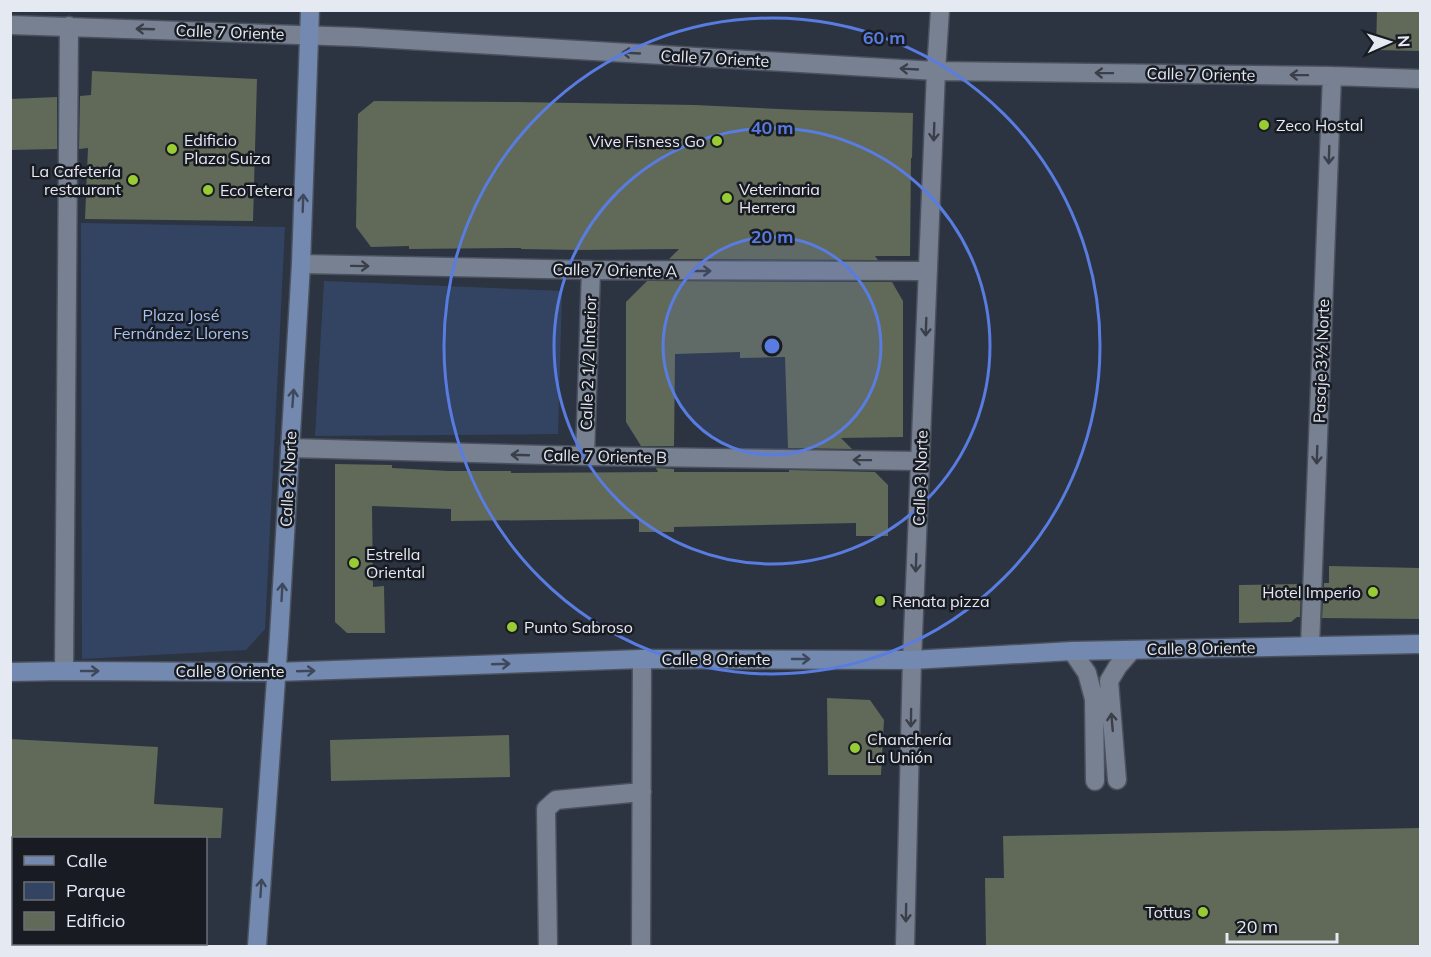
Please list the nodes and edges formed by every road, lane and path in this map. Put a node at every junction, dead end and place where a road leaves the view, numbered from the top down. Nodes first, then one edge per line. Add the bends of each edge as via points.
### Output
1 (310, 10) edge
2 (940, 10) edge
3 (10, 25) edge
4 (69, 26) junction
5 (308, 36) junction
6 (936, 71) junction
7 (1332, 76) junction
8 (1420, 79) edge
9 (301, 264) junction
10 (591, 270) junction
11 (928, 271) junction
12 (290, 448) junction
13 (585, 456) junction
14 (920, 461) junction
15 (1420, 644) edge
16 (1310, 646) junction
17 (1132, 650) junction
18 (1072, 651) junction
19 (642, 659) junction
20 (912, 660) junction
21 (64, 671) junction
22 (10, 672) edge
23 (277, 672) junction
24 (1117, 780) dead end
25 (1095, 781) dead end
26 (642, 792) junction
27 (257, 946) edge
28 (548, 946) edge
29 (641, 946) edge
30 (905, 946) edge

1 - 5 street, Calle 2 Norte
2 - 6 street, Calle 3 Norte
3 - 4 street, Calle 7 Oriente
5 -> 4 street, Calle 7 Oriente
4 - 21 street
6 -> 5 street, Calle 7 Oriente
9 -> 5 street, Calle 2 Norte
7 -> 6 street, Calle 7 Oriente
6 -> 11 street, Calle 3 Norte
7 - 8 street, Calle 7 Oriente
7 -> 16 street, Pasaje 3½ Norte
9 -> 10 street, Calle 7 Oriente A
12 -> 9 street, Calle 2 Norte
10 -> 11 street, Calle 7 Oriente A
10 - 13 street, Calle 2 1/2 Interior
11 -> 14 street, Calle 3 Norte
13 -> 12 street, Calle 7 Oriente B
23 -> 12 street, Calle 2 Norte
14 -> 13 street, Calle 7 Oriente B
14 -> 20 street, Calle 3 Norte
15 - 16 street, Calle 8 Oriente
16 - 17 street, Calle 8 Oriente
17 - 18 street, Calle 8 Oriente
24 -> 17 street via 1109,681
18 - 20 street, Calle 8 Oriente
18 - 25 street via 1087,673 1094,699
19 -> 20 street, Calle 8 Oriente
23 -> 19 street, Calle 8 Oriente
19 - 26 street
20 -> 30 street, Calle 3 Norte
21 - 22 street, Calle 8 Oriente
21 -> 23 street, Calle 8 Oriente
27 -> 23 street, Calle 2 Norte
26 - 28 street via 556,800 546,809
26 - 29 street

